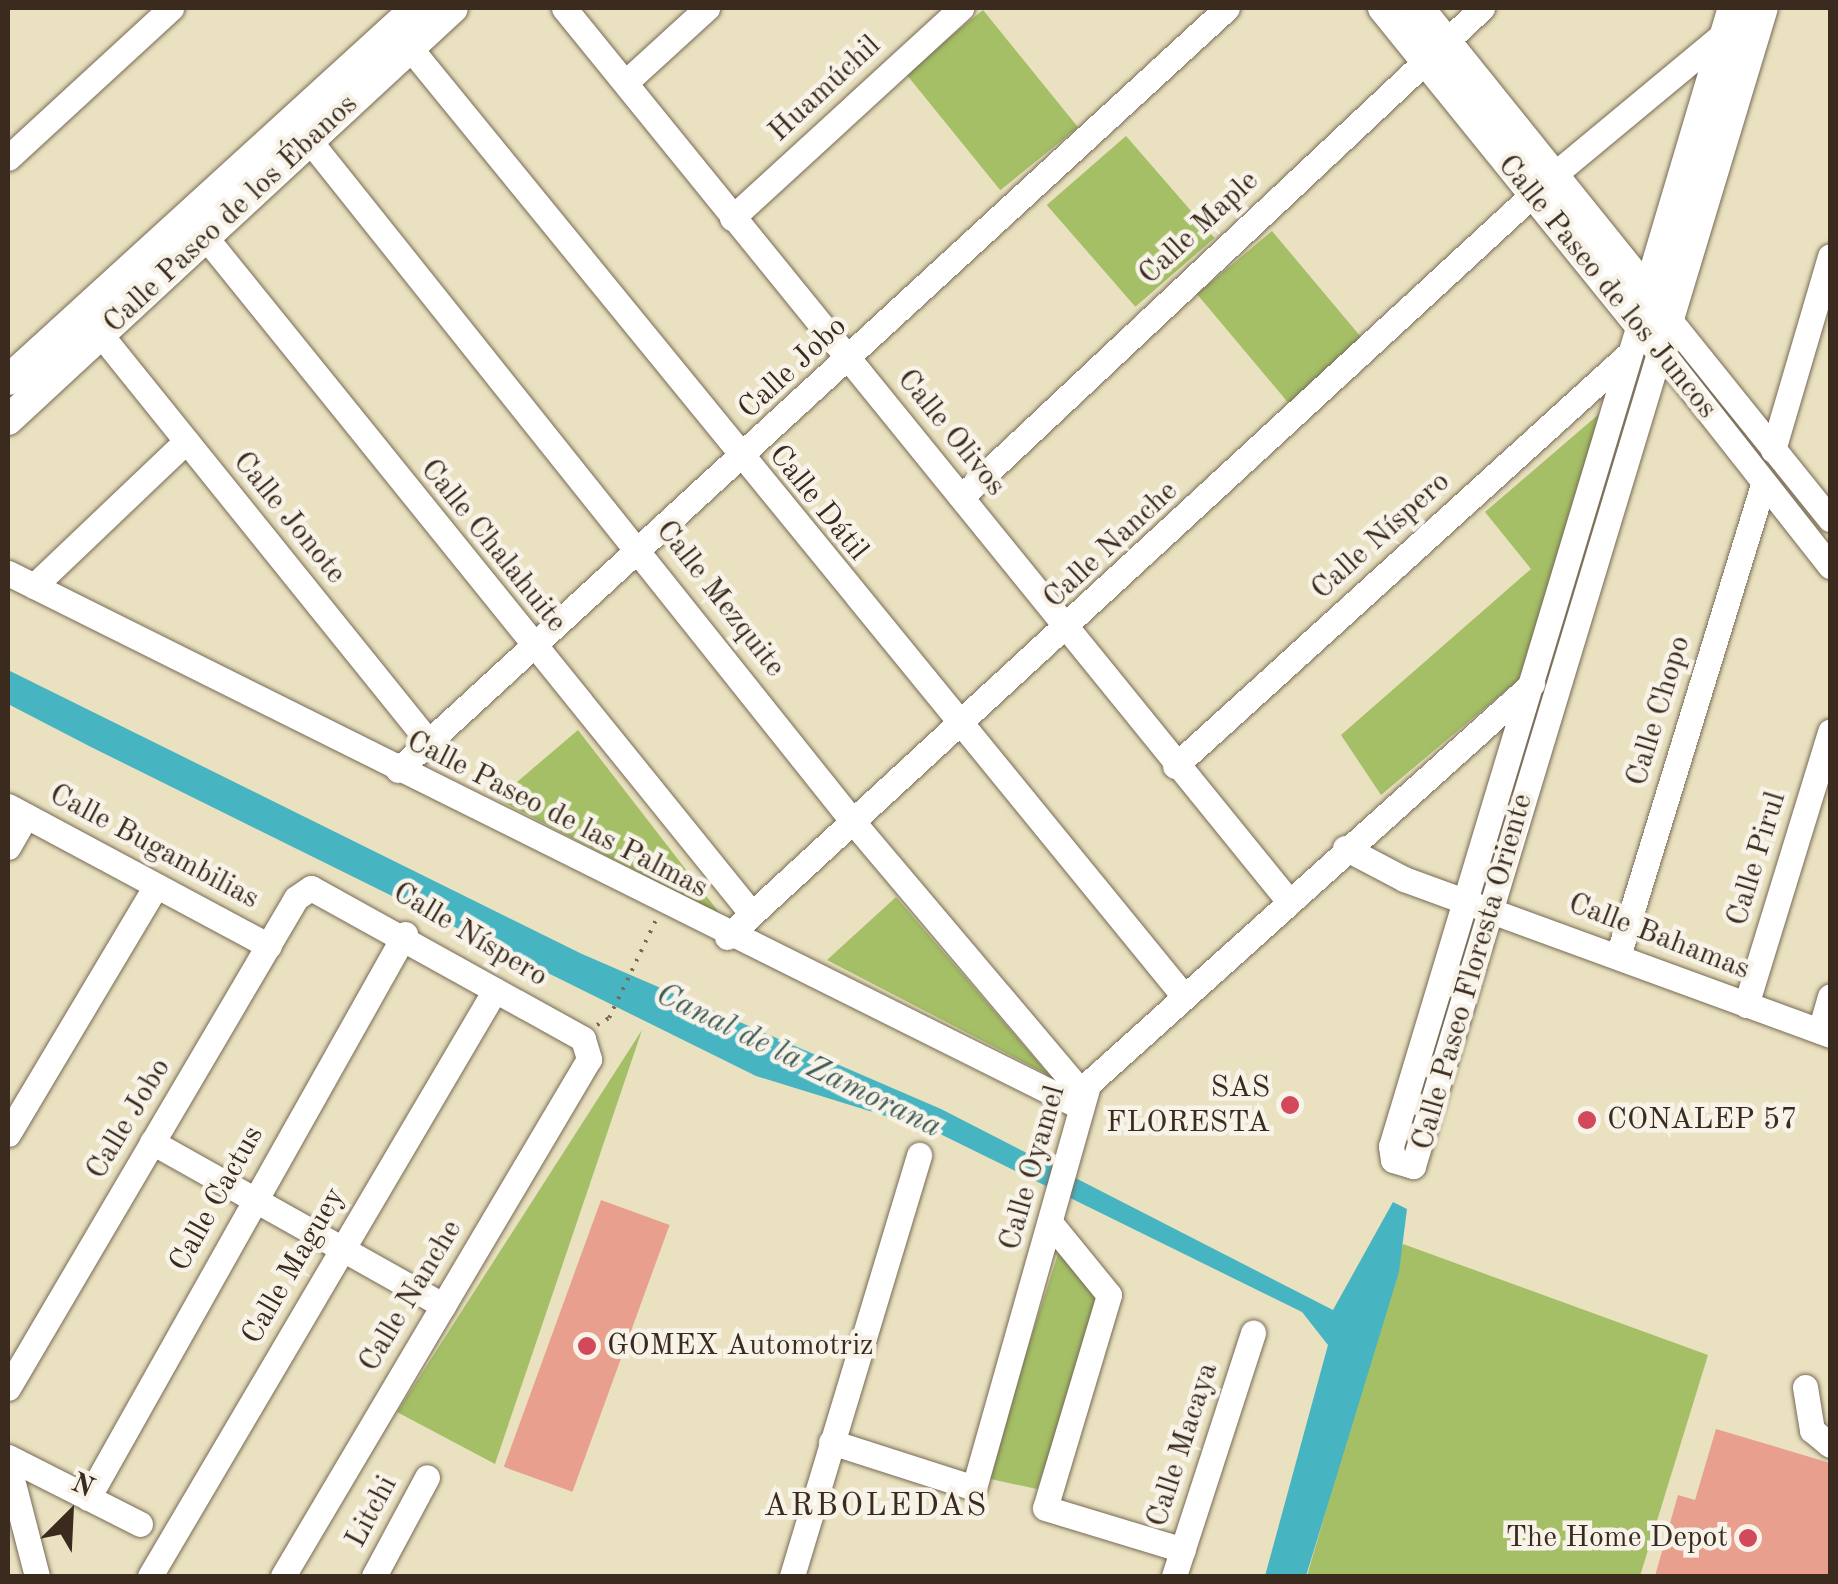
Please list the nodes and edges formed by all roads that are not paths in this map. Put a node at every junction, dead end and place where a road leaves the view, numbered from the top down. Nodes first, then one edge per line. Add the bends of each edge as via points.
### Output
1 (171, 8) edge
2 (416, 8) edge
3 (454, 8) edge
4 (564, 8) edge
5 (707, 8) edge
6 (961, 8) edge
7 (1227, 8) edge
8 (1383, 8) edge
9 (1419, 8) edge
10 (1482, 8) edge
11 (1764, 8) edge
12 (1730, 20) edge
13 (410, 48) junction
14 (1435, 50) junction
15 (626, 82) junction
16 (308, 140) junction
17 (8, 158) edge
18 (1544, 184) junction
19 (732, 218) junction
20 (196, 226) junction
21 (1830, 256) edge
22 (1652, 311) junction
23 (100, 335) junction
24 (1645, 351) junction
25 (850, 360) junction
26 (8, 380) edge
27 (8, 420) edge
28 (186, 441) junction
29 (1773, 450) junction
30 (741, 460) junction
31 (1763, 486) junction
32 (961, 496) junction
33 (1830, 518) edge
34 (642, 551) junction
35 (1830, 566) edge
36 (8, 573) edge
37 (34, 586) junction
38 (1067, 632) junction
39 (532, 646) junction
40 (1543, 686) junction
41 (960, 727) junction
42 (1830, 732) edge
43 (428, 742) junction
44 (1175, 766) junction
45 (398, 770) junction
46 (17, 811) edge
47 (854, 823) junction
48 (8, 847) edge
49 (1345, 848) junction
50 (156, 886) junction
51 (312, 888) joint
52 (1287, 900) junction
53 (1464, 900) junction
54 (1491, 910) junction
55 (752, 914) junction
56 (405, 934) junction
57 (726, 936) junction
58 (269, 946) junction
59 (1618, 956) junction
60 (495, 990) junction
61 (1182, 994) junction
62 (1830, 996) edge
63 (1746, 1004) junction
64 (1825, 1033) edge
65 (587, 1043) joint
66 (1083, 1101) junction
67 (8, 1134) edge
68 (152, 1142) junction
69 (919, 1155) dead end
70 (254, 1198) junction
71 (1052, 1225) junction
72 (342, 1247) junction
73 (443, 1305) junction
74 (1253, 1334) dead end
75 (1805, 1387) dead end
76 (8, 1388) edge
77 (831, 1442) junction
78 (1830, 1446) edge
79 (8, 1460) edge
80 (427, 1477) dead end
81 (88, 1498) junction
82 (140, 1524) dead end
83 (1183, 1550) junction
84 (37, 1576) edge
85 (150, 1576) edge
86 (283, 1576) edge
87 (374, 1576) edge
88 (792, 1576) edge
89 (1174, 1576) edge

1 - 17 street
2 - 20 main road, Calle Paseo de los Ébanos
3 - 13 main road, Calle Paseo de los Ébanos
4 - 15 street, Calle Olivos
5 - 15 street
6 - 19 street, Huamúchil
7 - 25 street, Calle Jobo
8 - 14 main road, Calle Paseo de los Juncos
9 - 14 main road, Calle Paseo de los Juncos
10 - 14 street, Calle Maple
11 - 22 main road, Calle Paseo Floresta Oriente
12 - 18 street, Calle Nanche
12 - 22 main road, Calle Paseo Floresta Oriente
13 - 16 main road, Calle Paseo de los Ébanos
13 - 30 street, Calle Dátil
14 - 18 main road, Calle Paseo de los Juncos
14 - 32 street, Calle Maple
15 - 19 street, Calle Olivos
16 - 20 main road, Calle Paseo de los Ébanos
16 - 34 street, Calle Mezquite
18 - 22 main road, Calle Paseo de los Juncos
18 - 38 street, Calle Nanche
19 - 25 street, Calle Olivos
20 - 23 main road, Calle Paseo de los Ébanos
20 - 26 main road, Calle Paseo de los Ébanos
20 - 39 street, Calle Chalahuite
21 - 29 street
22 - 24 main road, Calle Paseo Floresta Oriente
22 - 29 street, Calle Paseo de los Juncos
23 - 27 main road, Calle Paseo de los Ébanos
23 - 28 street, Calle Jonote
24 - 31 street, Calle Paseo de los Juncos
24 - 40 street, Calle Paseo Floresta Oriente
24 - 44 street, Calle Níspero
25 - 30 street, Calle Jobo
25 - 32 street, Calle Olivos
28 - 37 street
28 - 43 street, Calle Jonote
29 - 33 street, Calle Paseo de los Juncos
30 - 34 street, Calle Jobo
30 - 41 street, Calle Dátil
31 - 35 street, Calle Paseo de los Juncos
31 - 59 street, Calle Chopo
32 - 38 street, Calle Olivos
34 - 39 street, Calle Jobo
34 - 47 street, Calle Mezquite
36 - 37 street, Calle Paseo de las Palmas
37 - 45 street, Calle Paseo de las Palmas
38 - 41 street, Calle Nanche
38 - 44 street, Calle Olivos
39 - 43 street, Calle Jobo
39 - 55 street, Calle Chalahuite
40 - 49 street, Calle Oyamel
40 - 53 street, Calle Paseo Floresta Oriente
40 - 54 street, Calle Paseo Floresta Oriente
41 - 47 street, Calle Nanche
41 - 61 street, Calle Dátil
42 - 63 street, Calle Pirul
43 - 45 street, Calle Jobo
44 - 52 street, Calle Olivos
45 - 57 street, Calle Paseo de las Palmas
46 - 48 street
46 - 50 street, Calle Bugambilias
47 - 55 street, Calle Nanche
47 - 66 street, Calle Mezquite
49 - 52 street, Calle Oyamel
49 - 53 street
50 - 58 street, Calle Bugambilias
50 - 67 street
51 - 56 street, Calle Níspero
51 - 58 street, Calle Jobo
52 - 61 street, Calle Oyamel
53 - 54 street, Calle Bahamas
53 - 54 street, Calle Paseo Floresta Oriente via 1393,1160 1413,1166 1422,1158
54 - 59 street, Calle Bahamas
55 - 57 street, Calle Nanche
56 - 60 street, Calle Níspero
56 - 70 street, Calle Cactus
57 - 66 street, Calle Paseo de las Palmas
58 - 68 street, Calle Jobo
59 - 63 street, Calle Bahamas
60 - 65 street, Calle Níspero
60 - 72 street, Calle Maguey
61 - 66 street, Calle Oyamel
62 - 64 street
63 - 64 street, Calle Bahamas
65 - 73 street, Calle Nanche
66 - 71 street, Calle Oyamel
68 - 70 street
68 - 76 street, Calle Jobo
69 - 77 street
70 - 72 street
70 - 81 street, Calle Cactus
71 - 77 street, Calle Oyamel via 974,1488
71 - 83 street via 1110,1295 1044,1508
72 - 73 street
72 - 85 street, Calle Maguey
73 - 86 street, Calle Nanche
74 - 83 street, Calle Macaya
75 - 78 street via 1812,1430
77 - 88 street
79 - 81 street
79 - 84 street
80 - 87 street, Litchi
81 - 82 street
83 - 89 street, Calle Macaya

